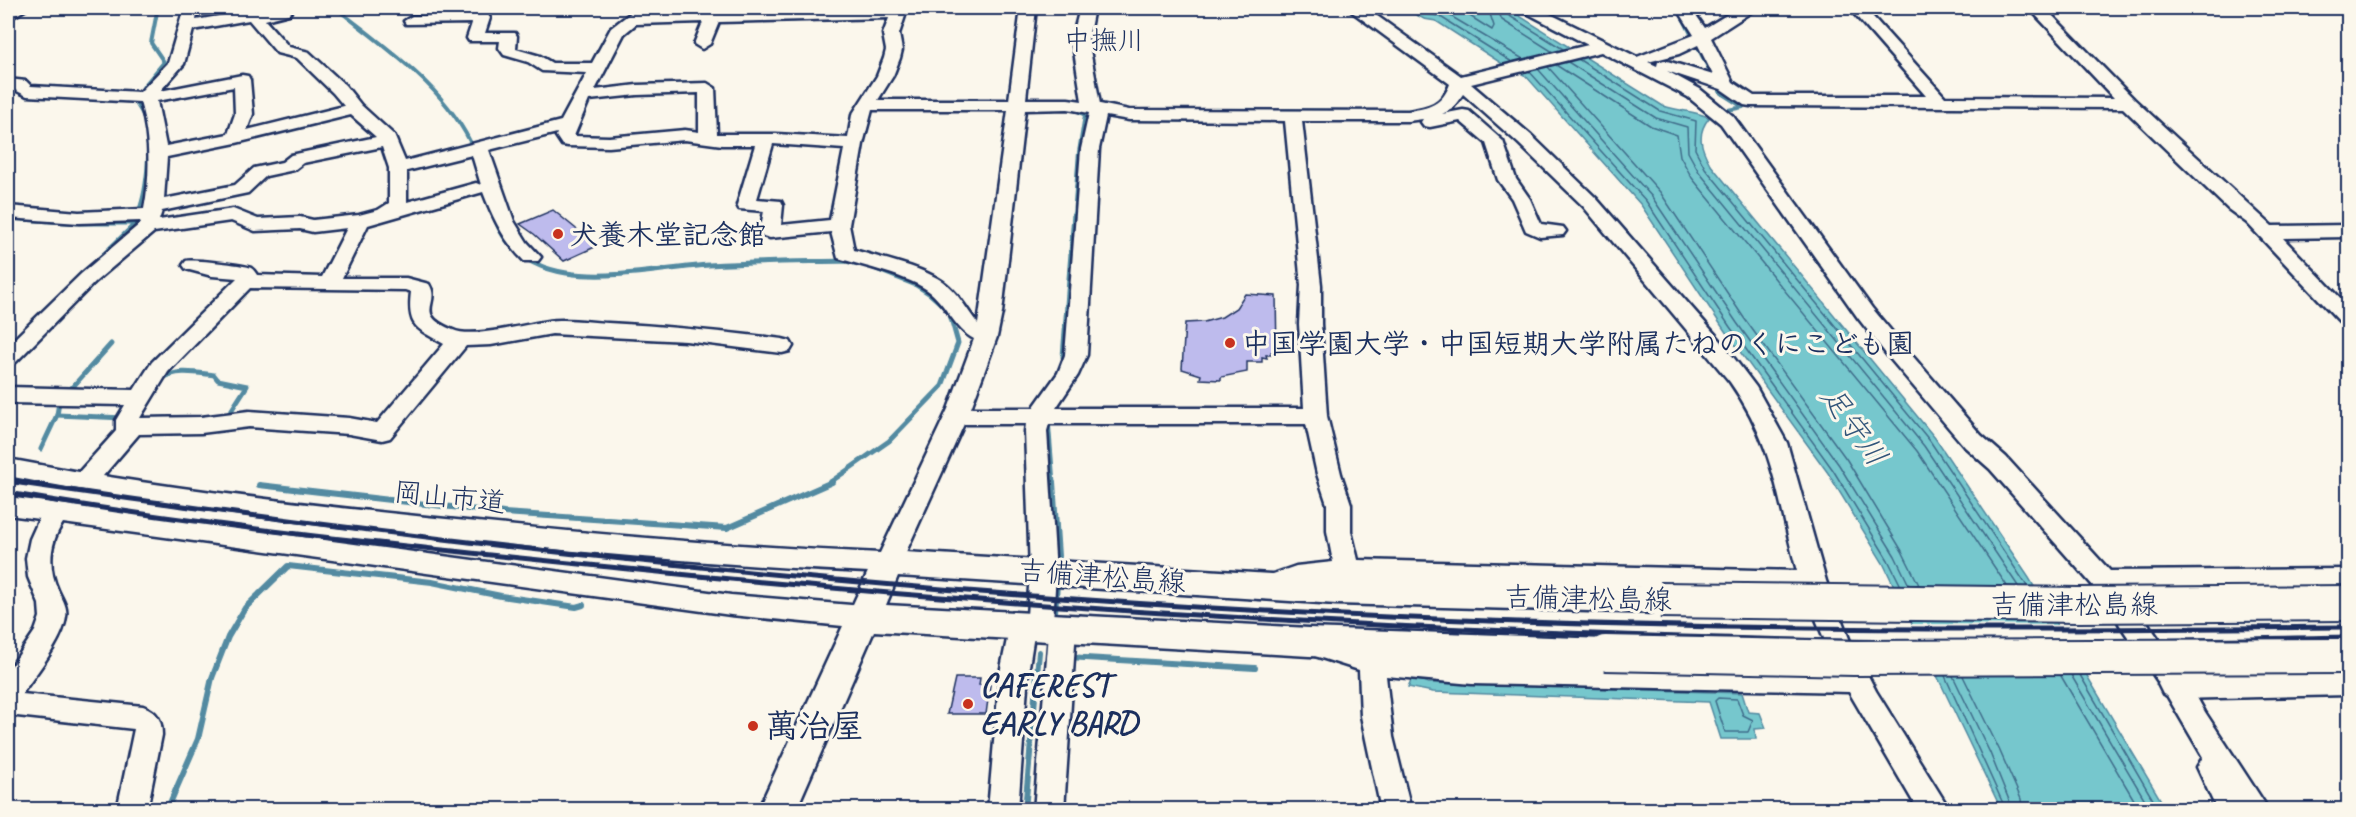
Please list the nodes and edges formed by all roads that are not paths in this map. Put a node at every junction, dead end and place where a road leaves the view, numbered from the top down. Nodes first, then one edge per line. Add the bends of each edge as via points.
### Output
1 (20, 8) edge
2 (191, 8) edge
3 (646, 8) edge
4 (1029, 8) edge
5 (1087, 8) edge
6 (1356, 8) edge
7 (1528, 8) edge
8 (1684, 8) edge
9 (1748, 8) edge
10 (1857, 8) edge
11 (2037, 8) edge
12 (285, 13) edge
13 (8, 15) edge
14 (713, 16) junction
15 (255, 17) junction
16 (631, 19) junction
17 (412, 21) dead end
18 (186, 26) junction
19 (1697, 39) junction
20 (702, 44) dead end
21 (1602, 46) junction
22 (1625, 56) junction
23 (1645, 58) junction
24 (598, 69) junction
25 (1461, 82) junction
26 (1719, 83) junction
27 (8, 84) edge
28 (583, 96) junction
29 (145, 98) junction
30 (1940, 102) junction
31 (2126, 103) junction
32 (871, 104) junction
33 (1016, 106) junction
34 (1095, 108) junction
35 (355, 110) junction
36 (1293, 115) junction
37 (1383, 116) junction
38 (568, 125) junction
39 (236, 138) junction
40 (708, 138) junction
41 (388, 140) junction
42 (766, 140) junction
43 (854, 144) junction
44 (475, 148) junction
45 (158, 153) junction
46 (398, 168) junction
47 (476, 189) dead end
48 (8, 212) edge
49 (385, 214) junction
50 (151, 216) junction
51 (360, 221) junction
52 (839, 225) junction
53 (1556, 231) dead end
54 (2349, 231) edge
55 (2267, 232) junction
56 (531, 257) dead end
57 (193, 265) dead end
58 (245, 281) junction
59 (329, 284) junction
60 (2349, 318) edge
61 (986, 337) junction
62 (459, 340) junction
63 (782, 346) dead end
64 (8, 357) edge
65 (8, 395) edge
66 (142, 398) junction
67 (1039, 415) junction
68 (954, 416) junction
69 (1316, 416) junction
70 (129, 421) junction
71 (8, 468) edge
72 (84, 482) junction
73 (8, 506) edge
74 (56, 513) junction
75 (888, 562) junction
76 (1347, 570) junction
77 (1043, 573) junction
78 (2349, 579) edge
79 (1813, 581) junction
80 (2104, 581) junction
81 (1267, 586) junction
82 (2349, 603) edge
83 (863, 617) junction
84 (1050, 638) junction
85 (1309, 642) junction
86 (2349, 656) edge
87 (1373, 664) junction
88 (2349, 680) edge
89 (1857, 681) junction
90 (2175, 684) junction
91 (2195, 721) junction
92 (132, 810) edge
93 (777, 810) edge
94 (1003, 810) edge
95 (1049, 810) edge
96 (1396, 810) edge
97 (1935, 810) edge
98 (2232, 810) edge
99 (2253, 810) edge

1 - 13 street
2 - 18 street
3 - 16 street
4 - 33 street
5 - 34 street via 1080,39
6 - 25 street
7 - 21 street
8 - 19 street
9 - 19 street
10 - 30 street
11 - 31 street
12 - 15 street
14 - 16 street
14 - 20 street
14 - 32 street via 898,13 891,34 892,58
15 - 18 street
15 - 35 street via 283,50 303,55
16 - 24 street via 617,31
17 - 24 street via 482,18 475,38 509,36 510,52 548,68
18 - 29 street via 176,64
19 - 23 street via 1667,54
19 - 26 street via 1716,67
21 - 22 street
21 - 25 street
22 - 23 street
22 - 80 street via 1694,93 1727,120 1894,350
23 - 26 street
24 - 28 street
25 - 37 street via 1443,109
25 - 79 street via 1516,130 1604,218 1746,389 1768,426
26 - 30 street via 1750,101
27 - 29 street via 20,85 27,91
28 - 38 street
28 - 40 street via 707,88
29 - 39 street via 242,80 244,114
29 - 45 street via 153,117
30 - 31 street
31 - 55 street
32 - 33 street
32 - 43 street via 859,115
33 - 34 street via 1068,104
33 - 61 street via 999,272
34 - 36 street via 1129,115
34 - 67 street via 1076,355 1072,369
35 - 39 street
35 - 41 street
36 - 37 street
36 - 69 street via 1311,285
37 - 53 street via 1411,123 1463,115 1494,141 1507,180 1521,199 1533,227
38 - 40 street via 565,136 575,143 685,135
38 - 44 street
39 - 45 street
40 - 42 street
41 - 46 street
41 - 50 street via 297,159 288,166 260,172 241,189
42 - 43 street
42 - 52 street via 746,206 774,205 770,232
43 - 52 street
44 - 46 street
44 - 56 street via 506,223 518,246
45 - 50 street
46 - 49 street via 398,205
47 - 49 street
48 - 50 street via 63,218
49 - 51 street
50 - 51 street via 233,215 255,225 313,226
50 - 64 street
51 - 59 street
52 - 61 street via 845,254 935,286 956,306 970,328
54 - 55 street
55 - 60 street
57 - 58 street via 243,272 248,276
58 - 59 street
58 - 66 street via 160,367
59 - 62 street via 406,284 422,289 419,313 424,324 443,336
61 - 68 street
62 - 63 street via 552,327 686,334
62 - 70 street via 382,432 249,419 201,425
65 - 66 street
66 - 70 street
67 - 68 street
67 - 69 street
67 - 77 street via 1036,431
68 - 75 street
69 - 76 street via 1339,504 1339,531
70 - 72 street via 128,433
71 - 72 street, 岡山市道
72 - 75 street, 岡山市道 via 351,518 560,540
73 - 74 street
74 - 83 street via 731,605
74 - 92 street via 44,529 39,562 54,608 52,622 8,693 8,700 14,705 143,718 148,735
75 - 77 main road, 吉備津松島線
75 - 83 main road
76 - 79 street
76 - 81 street via 1296,576
77 - 81 main road, 吉備津松島線
77 - 84 street
78 - 80 street
79 - 89 street
80 - 90 street
81 - 82 main road, 吉備津松島線, bridge via 1660,600 2078,605
83 - 84 main road, 吉備津松島線
83 - 93 main road
84 - 85 main road, 吉備津松島線
84 - 94 street via 1014,673
84 - 95 street
85 - 86 main road, 吉備津松島線, bridge via 1854,658
85 - 87 street
87 - 89 street via 1473,672
87 - 96 street via 1371,682 1381,746
88 - 90 main road
89 - 97 street
90 - 91 street
91 - 98 street via 2210,765
91 - 99 street

